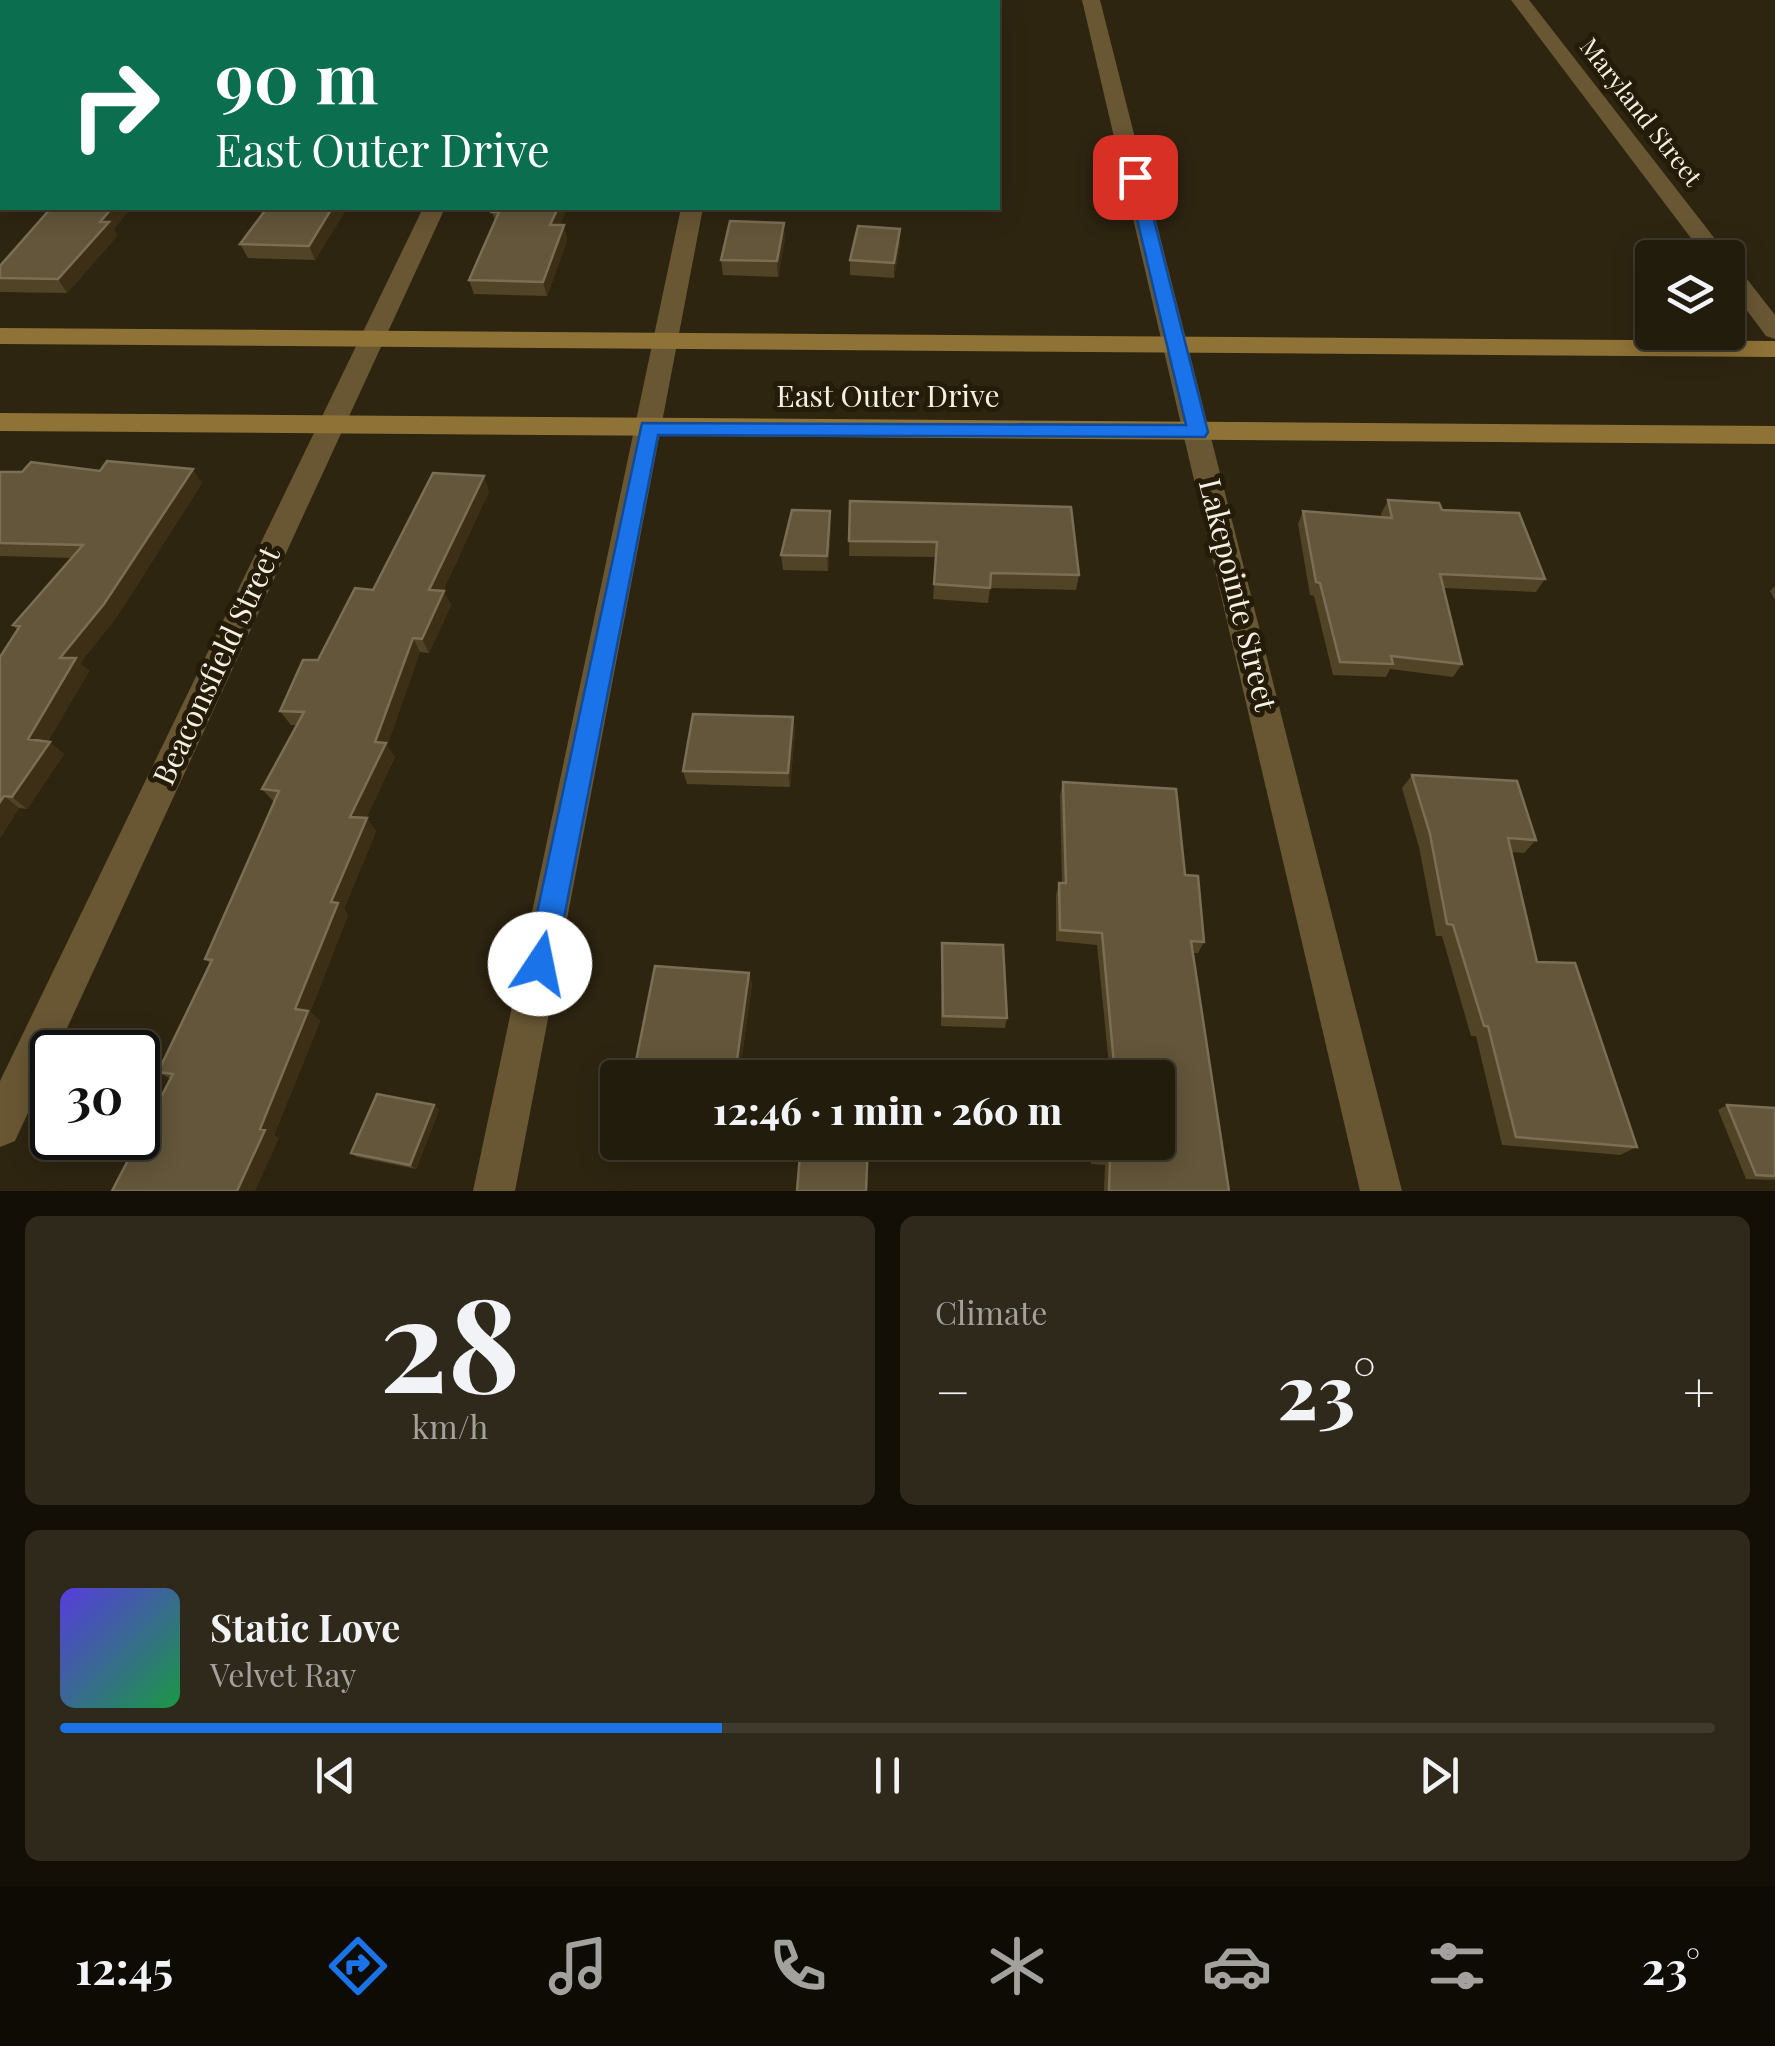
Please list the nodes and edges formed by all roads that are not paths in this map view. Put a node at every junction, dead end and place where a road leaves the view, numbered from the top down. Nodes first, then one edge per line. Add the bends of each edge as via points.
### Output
1 (1090, 0) edge
2 (1520, 0) edge
3 (433, 210) edge
4 (692, 210) edge
5 (1704, 240) edge
6 (1745, 292) edge
7 (1775, 331) edge
8 (0, 336) edge
9 (372, 338) junction
10 (666, 340) junction
11 (1177, 345) junction
12 (1775, 348) edge
13 (0, 422) edge
14 (331, 425) junction
15 (649, 428) junction
16 (1198, 432) junction
17 (1775, 436) edge
18 (0, 1126) edge
19 (494, 1191) edge
20 (1382, 1191) edge

1 - 11 street, Lakepointe Street
2 - 5 street, Maryland Street
3 - 9 street, Beaconsfield Street
4 - 10 street
6 - 7 street
8 - 9 street, East Outer Drive
9 - 10 street, East Outer Drive
9 - 14 street, Beaconsfield Street
10 - 11 street, East Outer Drive
10 - 15 street
11 - 12 street, East Outer Drive
11 - 16 street, Lakepointe Street
13 - 14 street, East Outer Drive
14 - 15 street, East Outer Drive
14 - 18 street, Beaconsfield Street
15 - 16 street, East Outer Drive
15 - 19 street
16 - 17 street, East Outer Drive
16 - 20 street, Lakepointe Street

